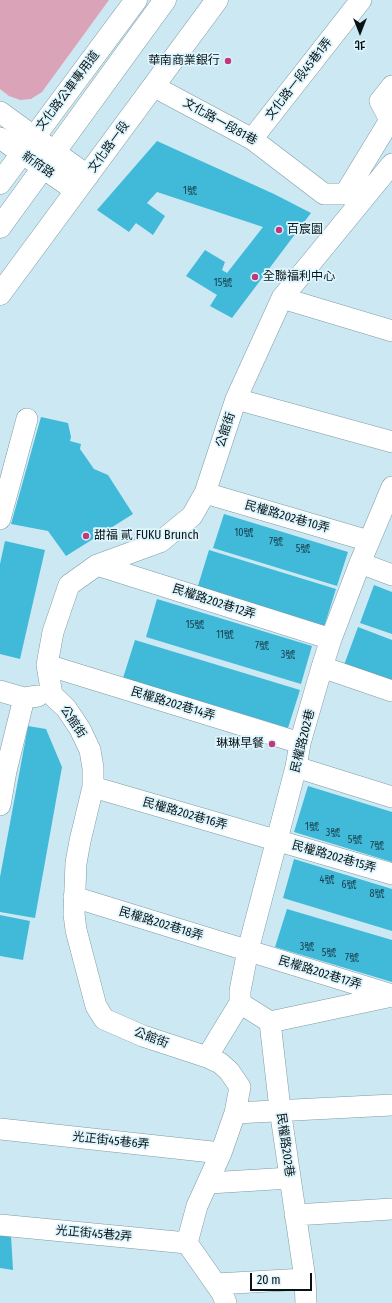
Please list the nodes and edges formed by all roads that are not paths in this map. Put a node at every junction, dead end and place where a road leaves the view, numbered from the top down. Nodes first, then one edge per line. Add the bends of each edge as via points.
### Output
1 (136, 0) edge
2 (165, 0) edge
3 (217, 0) edge
4 (361, 0) edge
5 (154, 86) junction
6 (392, 86) edge
7 (0, 112) edge
8 (0, 138) edge
9 (252, 139) junction
10 (28, 145) junction
11 (49, 160) junction
12 (392, 164) edge
13 (0, 183) edge
14 (82, 184) junction
15 (0, 227) edge
16 (0, 294) edge
17 (282, 298) junction
18 (392, 331) edge
19 (236, 399) junction
20 (27, 419) dead end
21 (392, 442) edge
22 (392, 487) edge
23 (205, 493) junction
24 (0, 519) edge
25 (369, 541) junction
26 (360, 564) junction
27 (97, 565) junction
28 (392, 575) edge
29 (331, 639) junction
30 (47, 665) junction
31 (322, 667) junction
32 (0, 691) edge
33 (392, 691) edge
34 (52, 695) junction
35 (24, 698) junction
36 (300, 743) junction
37 (296, 767) junction
38 (93, 788) junction
39 (392, 797) edge
40 (0, 806) edge
41 (277, 840) junction
42 (392, 874) edge
43 (74, 897) junction
44 (248, 950) junction
45 (392, 996) edge
46 (240, 1003) junction
47 (270, 1022) junction
48 (207, 1057) junction
49 (392, 1105) edge
50 (280, 1109) junction
51 (235, 1113) junction
52 (0, 1129) edge
53 (221, 1153) junction
54 (290, 1178) junction
55 (209, 1184) junction
56 (392, 1209) edge
57 (295, 1215) junction
58 (0, 1225) edge
59 (187, 1243) junction
60 (305, 1279) junction
61 (216, 1284) junction
62 (226, 1303) edge
63 (306, 1303) edge

1 - 10 main road, 文化路公車專用道
2 - 11 main road
3 - 5 main road, 文化路一段
4 - 9 street, 文化路一段45巷1弄
5 - 9 street, 文化路一段81巷
5 - 14 main road, 文化路一段
6 - 9 street, 文化路一段81巷 via 380,101 390,120 345,194 324,194
7 - 10 street, 新府路
8 - 10 street, 新府路
10 - 11 street, 新府路
10 - 13 main road, 文化路公車專用道
11 - 14 street, 新府路
11 - 15 main road
12 - 17 street, 公館街
14 - 16 main road, 文化路一段
17 - 18 street
17 - 19 street, 公館街
19 - 21 street
19 - 23 street, 公館街
20 - 24 street
22 - 25 street, 民權路202巷
23 - 25 street, 民權路202巷10弄
23 - 27 street, 公館街 via 192,516 160,542
25 - 26 street, 民權路202巷
26 - 28 street
26 - 29 street, 民權路202巷
27 - 29 street, 民權路202巷12弄
27 - 30 street, 公館街 via 69,585 53,632
29 - 31 street, 民權路202巷
30 - 34 street, 公館街
30 - 36 street, 民權路202巷14弄
31 - 33 street
31 - 36 street, 民權路202巷
32 - 35 street
34 - 35 street
34 - 38 street, 公館街 via 66,708 90,750
35 - 40 street
36 - 37 street, 民權路202巷
37 - 39 street
37 - 41 street, 民權路202巷
38 - 41 street, 民權路202巷16弄
38 - 43 street, 公館街 via 80,841
41 - 42 street, 民權路202巷15弄
41 - 44 street, 民權路202巷
43 - 44 street, 民權路202巷18弄
43 - 48 street, 公館街 via 76,930 96,1006 104,1019 143,1036
44 - 45 street, 民權路202巷17弄
44 - 46 street, 民權路202巷
45 - 47 street, 民權路202巷17弄
46 - 47 street
46 - 48 street, 民權路202巷
47 - 50 street, 民權路202巷
48 - 51 street, 公館街 via 229,1071 240,1087
49 - 50 street
50 - 51 street
50 - 54 street, 民權路202巷
51 - 53 street, 公館街
52 - 53 street, 光正街45巷6弄
53 - 55 street, 公館街
54 - 55 street
54 - 57 street, 民權路202巷
55 - 59 street, 公館街 via 197,1206
56 - 57 street
57 - 60 street, 民權路202巷
58 - 59 street, 光正街45巷2弄
59 - 61 street
60 - 61 street
60 - 63 street, 民權路202巷
61 - 62 street

